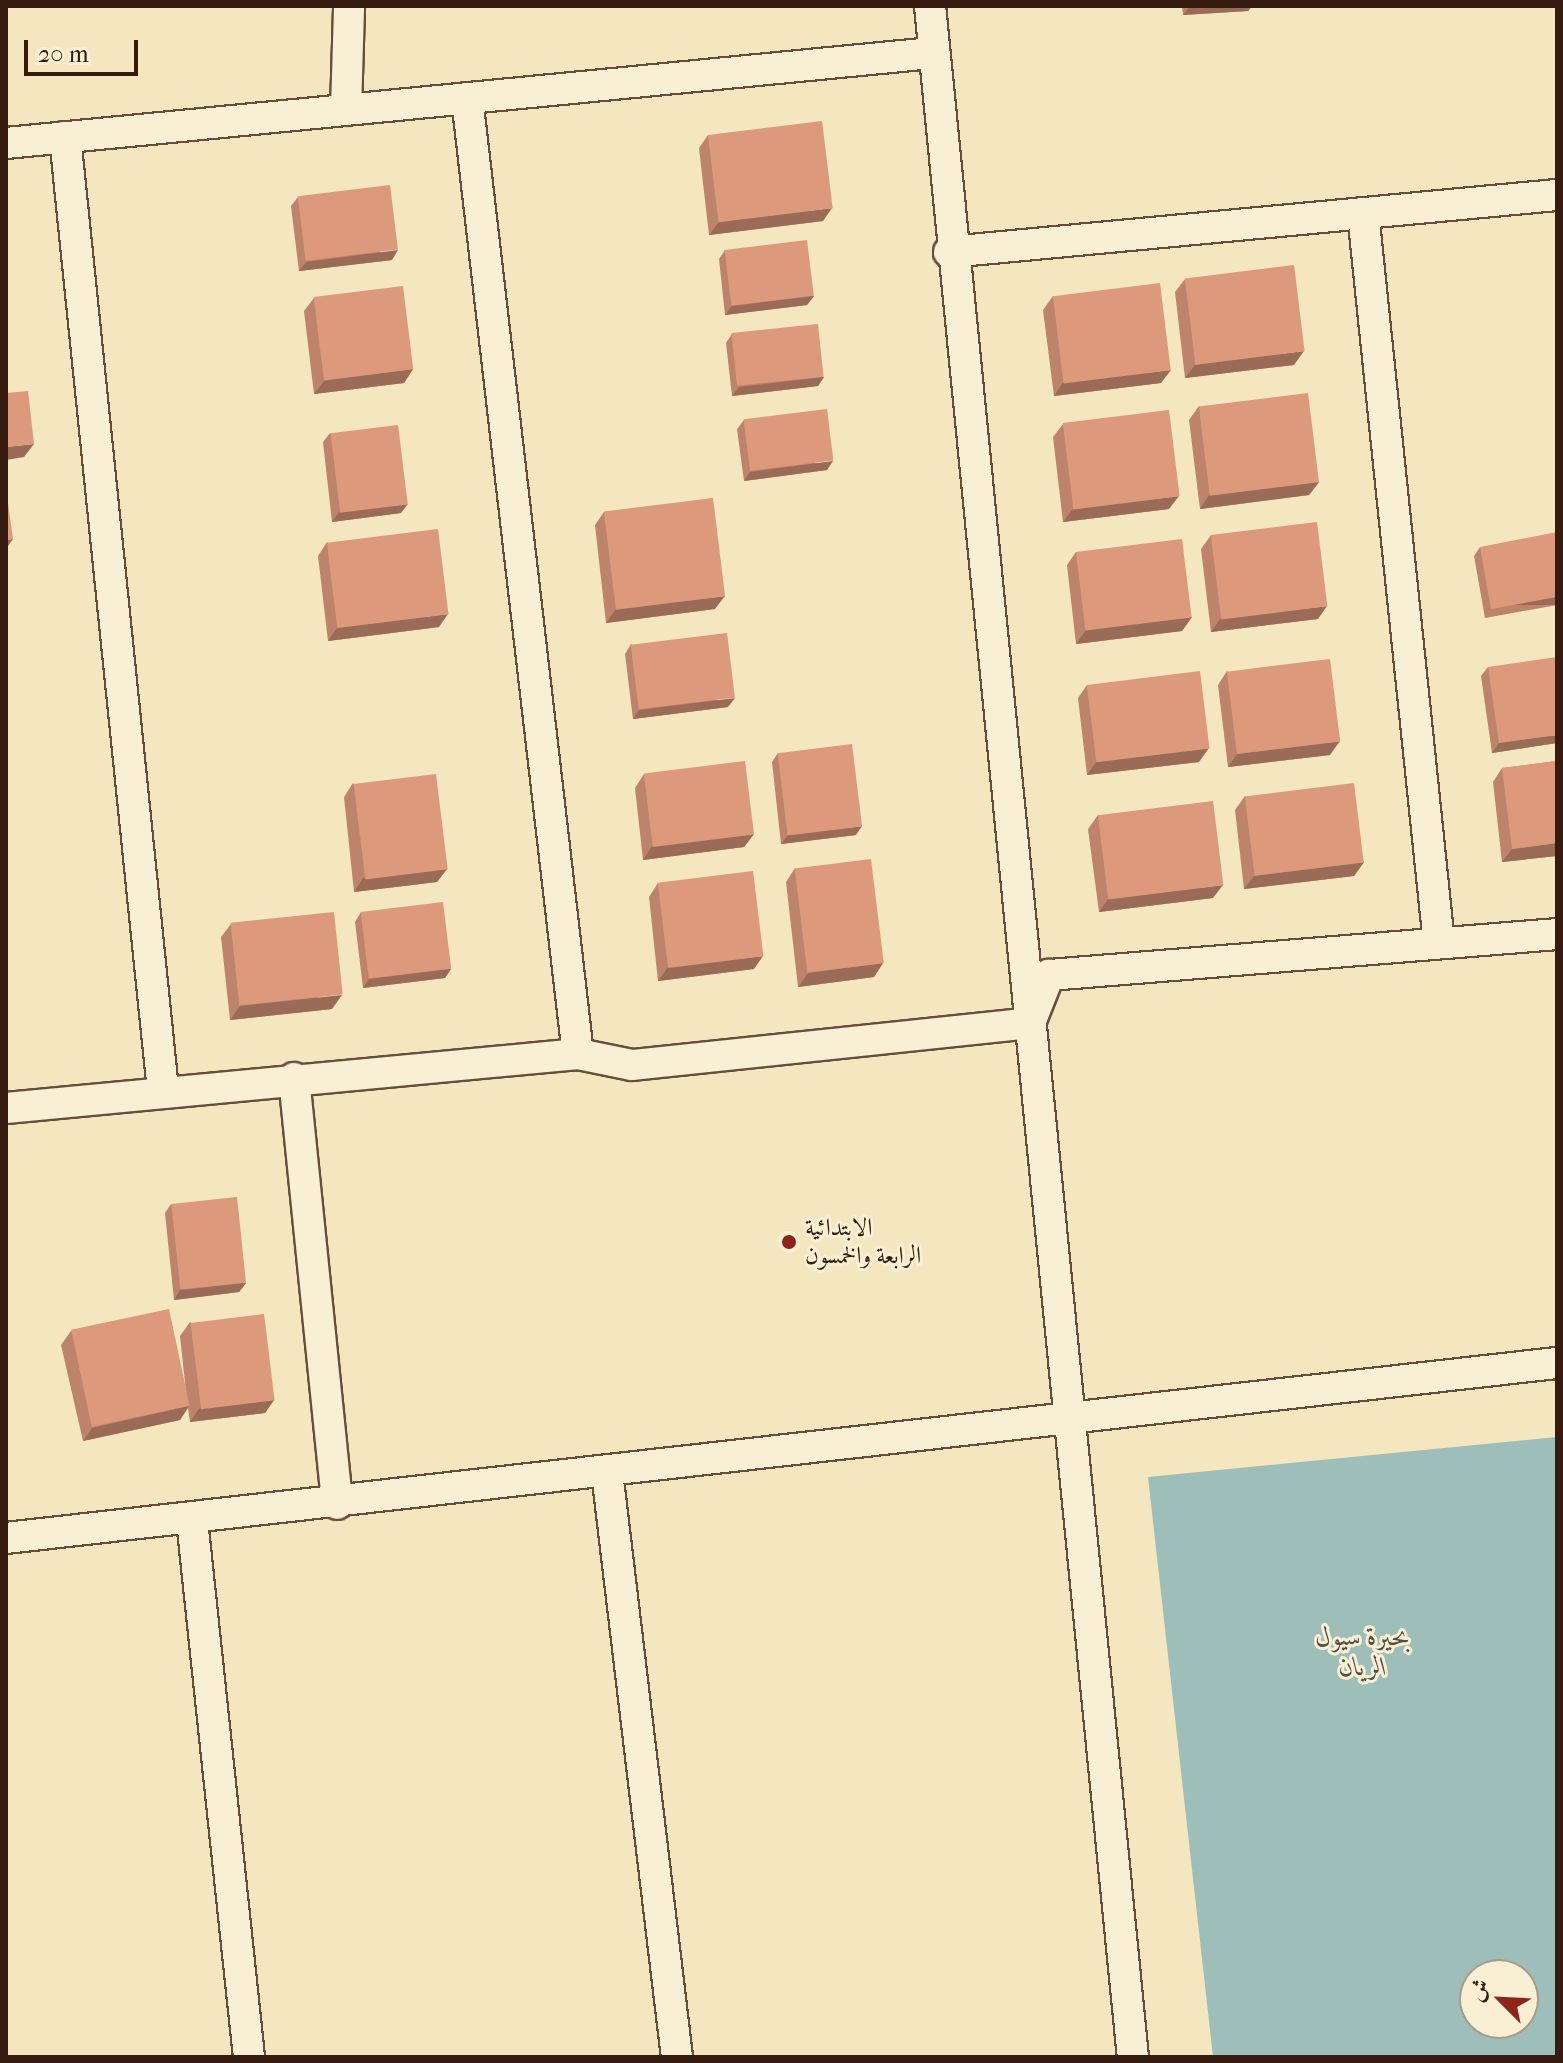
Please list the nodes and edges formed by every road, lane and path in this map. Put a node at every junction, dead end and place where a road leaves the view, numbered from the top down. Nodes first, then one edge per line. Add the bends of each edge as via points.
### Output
1 (349, 6) edge
2 (930, 6) edge
3 (933, 53) junction
4 (467, 98) junction
5 (346, 110) junction
6 (65, 137) junction
7 (6, 143) edge
8 (1557, 195) edge
9 (1363, 213) junction
10 (949, 252) junction
11 (1557, 934) edge
12 (1439, 943) junction
13 (1030, 1023) junction
14 (578, 1054) junction
15 (294, 1078) junction
16 (163, 1090) junction
17 (6, 1108) edge
18 (1557, 1363) edge
19 (1067, 1413) junction
20 (607, 1472) junction
21 (337, 1504) junction
22 (192, 1520) junction
23 (6, 1538) edge
24 (249, 2057) edge
25 (677, 2057) edge
26 (1133, 2057) edge

1 - 5 street
2 - 3 street
3 - 4 street
3 - 10 street
4 - 5 street
4 - 14 street
5 - 6 street
6 - 7 street
6 - 16 street
8 - 9 street
9 - 10 street
9 - 12 street
10 - 13 street
11 - 12 street
12 - 13 street via 1049,975
13 - 14 street via 632,1065
13 - 19 street
14 - 15 street
15 - 16 street
15 - 21 street
16 - 17 street
18 - 19 street
19 - 20 street
19 - 26 street
20 - 21 street
20 - 25 street
21 - 22 street
22 - 23 street
22 - 24 street

